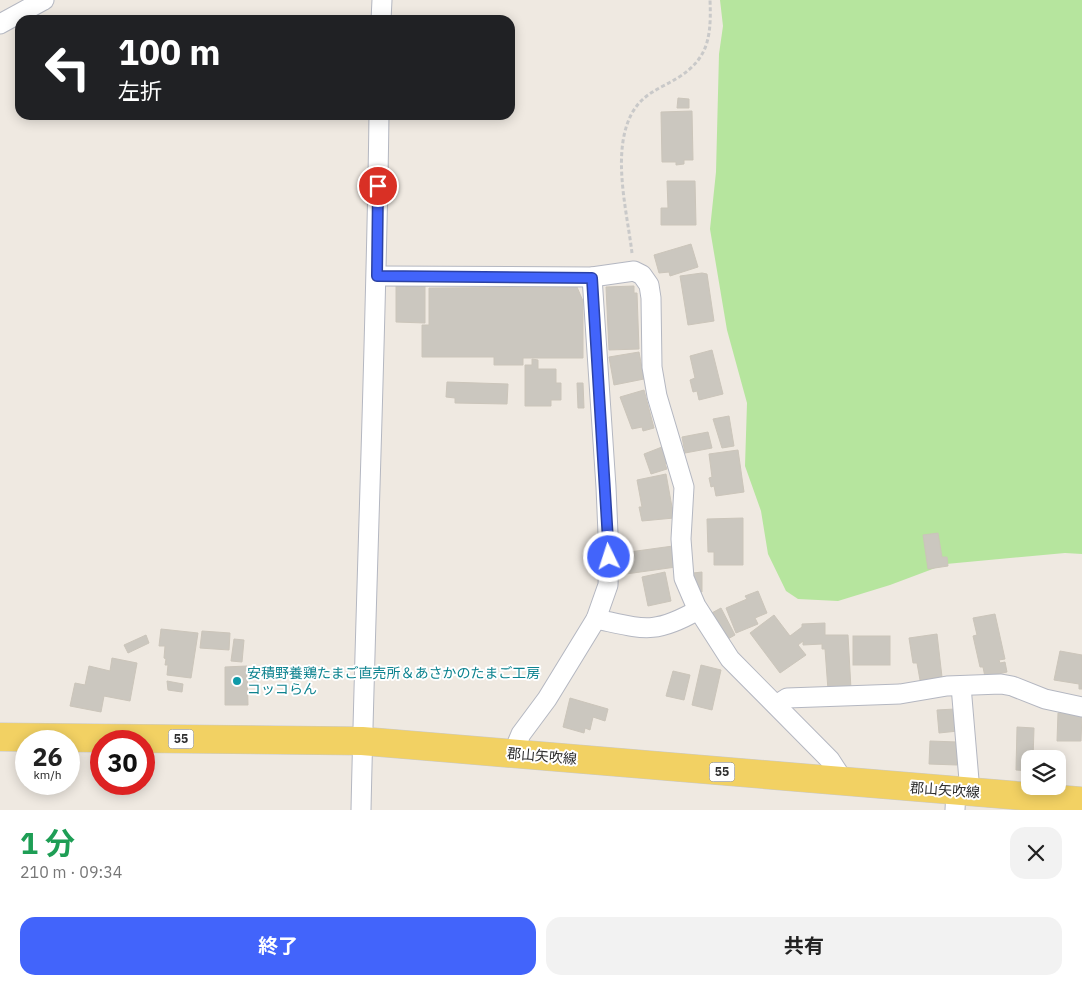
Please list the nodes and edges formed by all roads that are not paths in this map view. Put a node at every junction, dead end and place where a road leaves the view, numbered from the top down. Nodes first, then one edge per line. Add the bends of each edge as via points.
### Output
1 (44, 0) edge
2 (382, 0) edge
3 (16, 15) edge
4 (382, 15) edge
5 (15, 16) edge
6 (0, 24) edge
7 (379, 120) edge
8 (377, 276) junction
9 (592, 278) junction
10 (698, 610) junction
11 (596, 619) junction
12 (961, 686) junction
13 (776, 705) junction
14 (1082, 707) edge
15 (0, 737) edge
16 (362, 741) junction
17 (513, 753) junction
18 (845, 783) junction
19 (960, 798) edge
20 (1082, 801) edge
21 (361, 810) edge

1 - 3 street
2 - 4 street
5 - 6 street
7 - 8 street
8 - 9 street
8 - 16 street
9 - 10 street via 634,271 642,275 649,285 652,367 664,422 684,487 681,539 684,578
9 - 11 street via 609,557 608,585
10 - 11 street via 679,621 656,628
10 - 13 street via 730,659
11 - 17 street via 547,699 521,734
12 - 13 street via 900,694 787,698
12 - 14 street via 1012,686 1045,699
12 - 19 street
13 - 18 street via 830,760
15 - 16 main road, 郡山矢吹線 / 55
16 - 17 main road, 郡山矢吹線 / 55
16 - 21 street
17 - 18 main road, 郡山矢吹線 / 55
18 - 19 main road, 郡山矢吹線 / 55
19 - 20 main road, 郡山矢吹線 / 55

